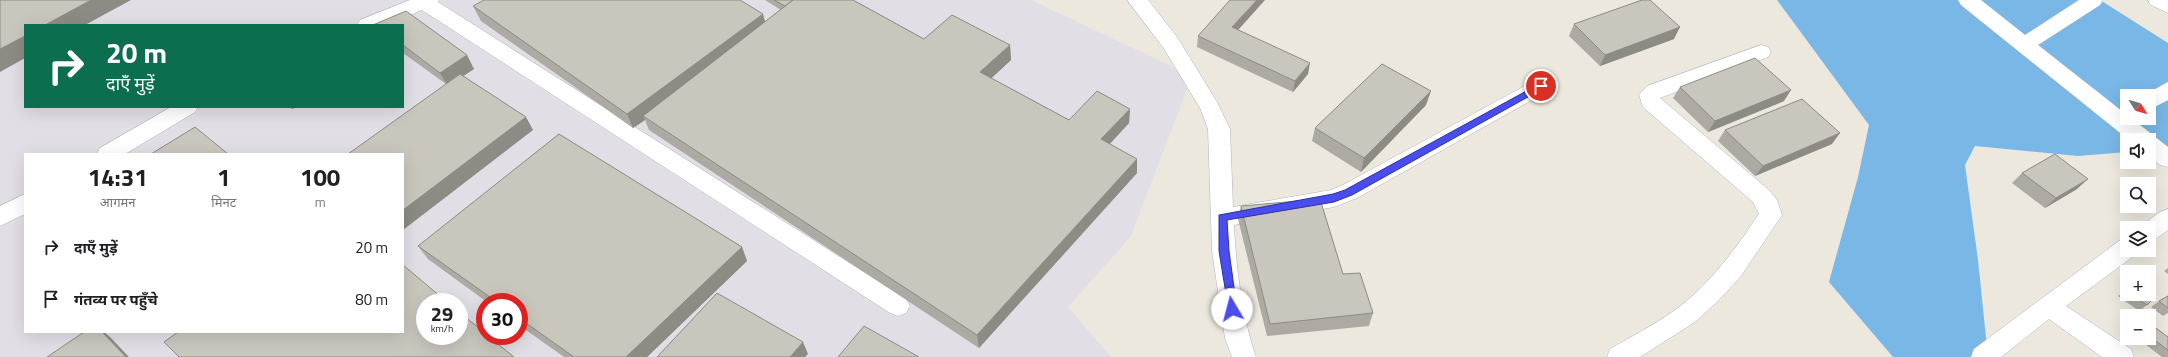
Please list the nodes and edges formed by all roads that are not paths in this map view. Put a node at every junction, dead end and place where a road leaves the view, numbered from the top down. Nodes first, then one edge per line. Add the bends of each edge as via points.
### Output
1 (1137, 0) edge
2 (1968, 0) edge
3 (2093, 0) edge
4 (2158, 0) edge
5 (426, 1) edge
6 (2168, 6) edge
7 (369, 24) edge
8 (2024, 45) junction
9 (1761, 52) dead end
10 (1541, 86) dead end
11 (2168, 90) edge
12 (2156, 98) edge
13 (186, 108) edge
14 (2120, 116) edge
15 (2130, 125) edge
16 (2137, 133) edge
17 (2156, 150) edge
18 (110, 153) edge
19 (2168, 159) edge
20 (24, 204) edge
21 (0, 218) edge
22 (1223, 218) junction
23 (2168, 218) edge
24 (2156, 227) edge
25 (2120, 253) edge
26 (898, 306) dead end
27 (2048, 306) junction
28 (1244, 357) edge
29 (1619, 357) edge
30 (1983, 357) edge
31 (2122, 357) edge

1 - 22 street via 1170,42 1210,107 1219,129
2 - 8 street
3 - 8 street
4 - 6 street
5 - 7 street
5 - 26 street
8 - 14 street
9 - 29 street via 1649,95 1650,102 1761,196 1769,206 1771,215 1713,292 1686,315
10 - 22 street via 1349,192 1334,198
11 - 12 street
13 - 18 street
15 - 16 street
17 - 19 street
20 - 21 street
22 - 28 street via 1224,251 1237,338
23 - 24 street
25 - 27 street
27 - 30 street
27 - 31 street

